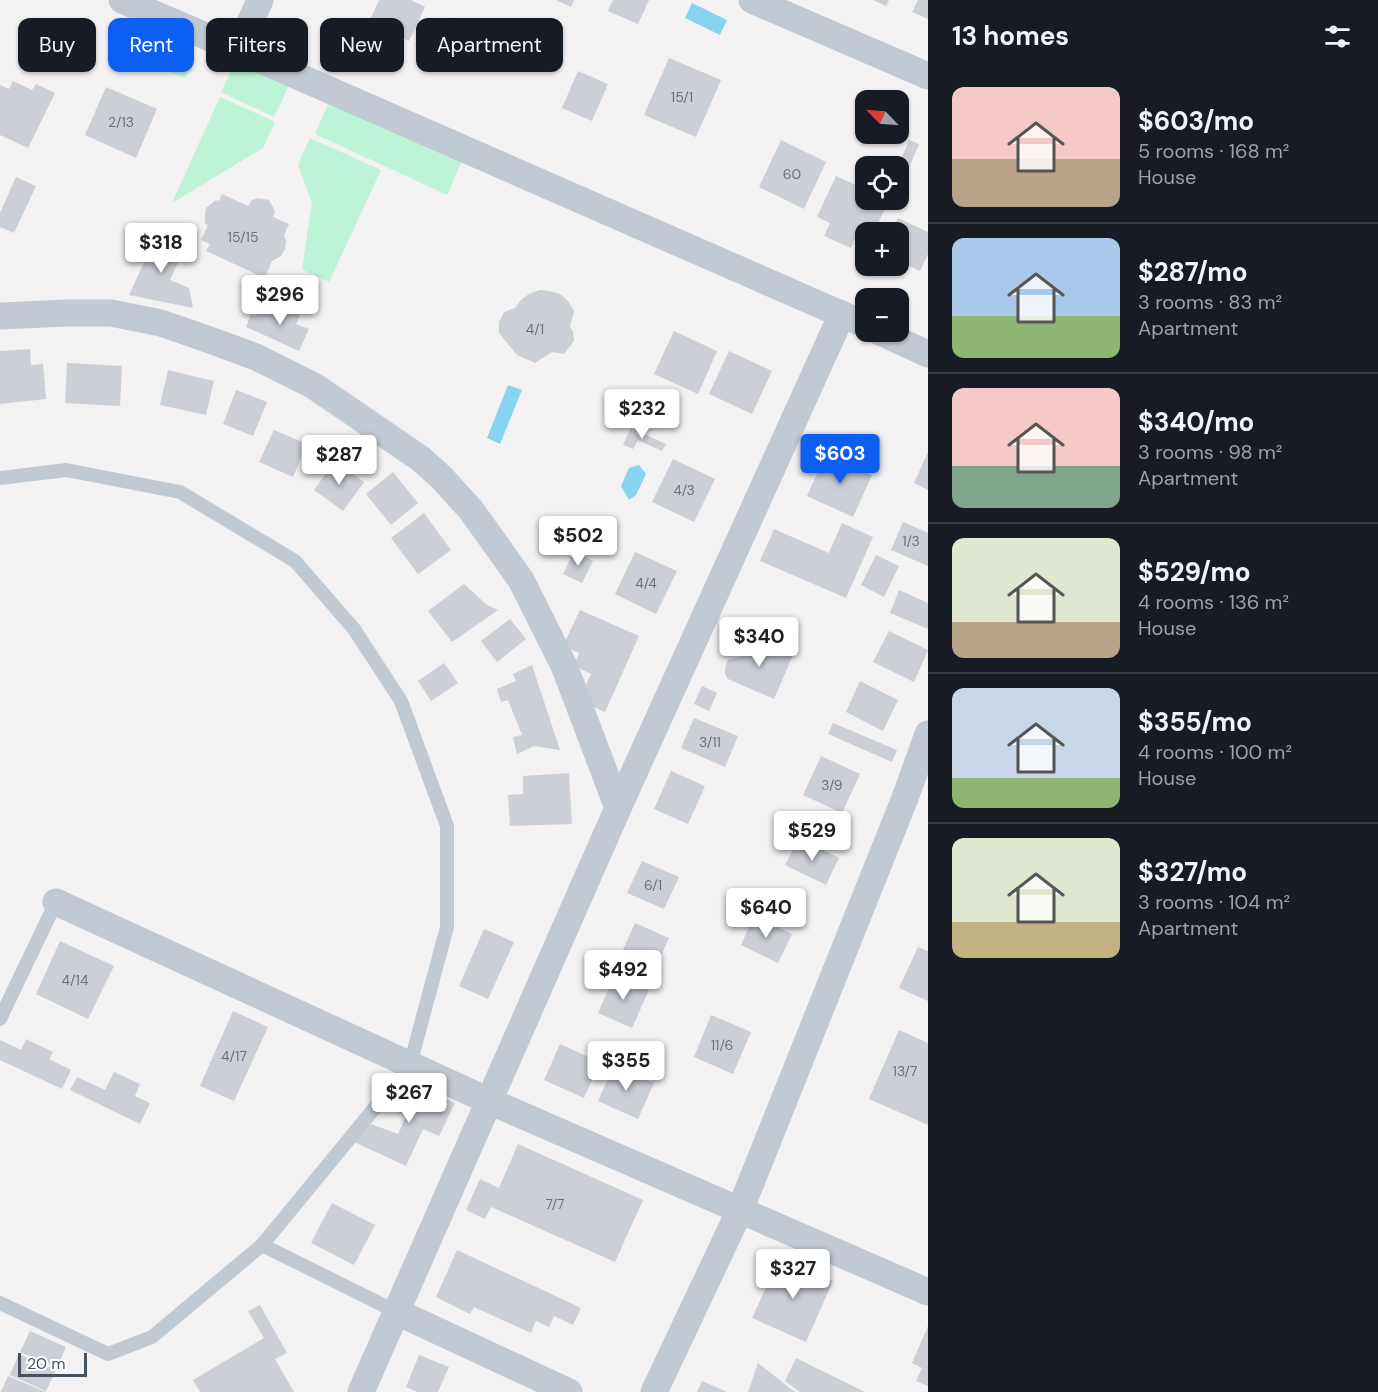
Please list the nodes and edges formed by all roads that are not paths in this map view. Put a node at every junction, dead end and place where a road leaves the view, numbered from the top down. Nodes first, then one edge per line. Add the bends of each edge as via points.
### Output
1 (122, 0) edge
2 (260, 0) edge
3 (752, 0) edge
4 (252, 18) edge
5 (206, 36) edge
6 (288, 72) edge
7 (928, 76) edge
8 (0, 316) edge
9 (854, 319) edge
10 (902, 342) edge
11 (928, 354) edge
12 (0, 478) edge
13 (928, 734) edge
14 (618, 808) junction
15 (56, 902) joint
16 (0, 1019) edge
17 (410, 1065) junction
18 (489, 1101) junction
19 (740, 1210) junction
20 (262, 1245) junction
21 (928, 1292) edge
22 (0, 1303) edge
23 (397, 1312) junction
24 (361, 1392) edge
25 (569, 1392) edge
26 (654, 1392) edge

1 - 5 street
2 - 4 street
3 - 7 street
6 - 9 street
8 - 14 street via 111,313 161,323 256,357 314,386 421,459 471,510 521,580 565,668
9 - 14 street
10 - 11 street
12 - 17 lane via 66,470 180,492 295,561 354,629 401,701 447,826 447,927
13 - 19 street
14 - 18 street
15 - 16 lane
15 - 17 street
17 - 18 street
17 - 20 lane
18 - 19 street
18 - 23 street
19 - 21 street
19 - 26 street
20 - 22 lane via 153,1337 108,1354
20 - 23 lane
23 - 24 street
23 - 25 street

